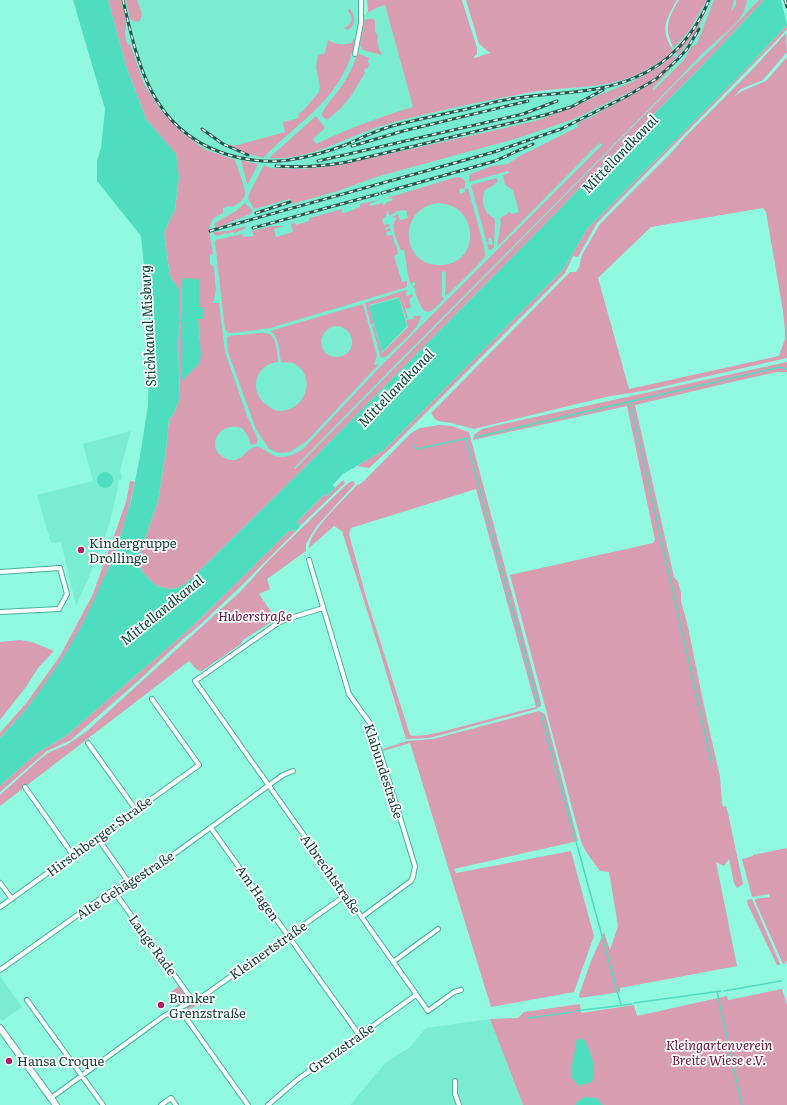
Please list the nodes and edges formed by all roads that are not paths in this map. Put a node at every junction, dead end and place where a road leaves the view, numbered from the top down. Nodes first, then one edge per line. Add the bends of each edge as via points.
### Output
1 (361, 0) edge
2 (355, 54) dead end
3 (309, 560) dead end
4 (0, 572) edge
5 (323, 608) junction
6 (0, 612) edge
7 (152, 699) dead end
8 (88, 743) dead end
9 (293, 771) dead end
10 (269, 786) junction
11 (25, 787) dead end
12 (136, 810) junction
13 (211, 828) junction
14 (97, 838) junction
15 (73, 854) junction
16 (0, 883) edge
17 (130, 884) junction
18 (113, 890) junction
19 (346, 895) junction
20 (12, 899) junction
21 (0, 907) edge
22 (362, 917) junction
23 (438, 929) dead end
24 (288, 936) junction
25 (393, 962) junction
26 (0, 970) edge
27 (461, 990) dead end
28 (416, 995) junction
29 (28, 1000) dead end
30 (193, 1001) junction
31 (179, 1008) junction
32 (0, 1028) edge
33 (360, 1036) junction
34 (82, 1075) junction
35 (455, 1081) dead end
36 (51, 1098) junction
37 (56, 1105) edge
38 (103, 1105) edge
39 (161, 1105) edge
40 (176, 1105) edge
41 (248, 1105) edge
42 (268, 1105) edge
43 (459, 1105) edge

1 - 2 street via 361,23
3 - 5 street, Klabundestraße
4 - 6 street via 60,568 67,594 59,609
5 - 10 street, Albrechtstraße via 278,623 195,681
5 - 22 street, Klabundestraße via 349,694 372,726 415,866 411,881
7 - 12 street, Hirschberger Straße via 199,765
8 - 12 street
9 - 10 street
10 - 13 street, Alte Gehägestraße
10 - 19 street, Albrechtstraße
11 - 15 street
12 - 14 street, Hirschberger Straße
13 - 17 street, Alte Gehägestraße
13 - 24 street, Am Hagen
14 - 15 street, Hirschberger Straße
14 - 17 street
15 - 20 street, Hirschberger Straße
16 - 20 street
17 - 18 street, Alte Gehägestraße
18 - 26 street, Alte Gehägestraße
18 - 30 street, Lange Rade
19 - 22 street, Albrechtstraße
19 - 24 street, Kleinertstraße
20 - 21 street, Hirschberger Straße
22 - 25 street, Albrechtstraße
23 - 25 street
24 - 30 street, Kleinertstraße via 200,999
24 - 33 street, Am Hagen
25 - 28 street, Albrechtstraße
27 - 28 street, Albrechtstraße via 454,992 428,1011
28 - 33 street, Grenzstraße
29 - 34 street
30 - 31 street, Kleinertstraße
31 - 34 street, Kleinertstraße
31 - 41 street
32 - 36 main road
33 - 42 street, Grenzstraße via 291,1085
34 - 36 street, Kleinertstraße
34 - 38 street
35 - 43 street via 455,1094
36 - 37 main road
39 - 40 street via 171,1098

